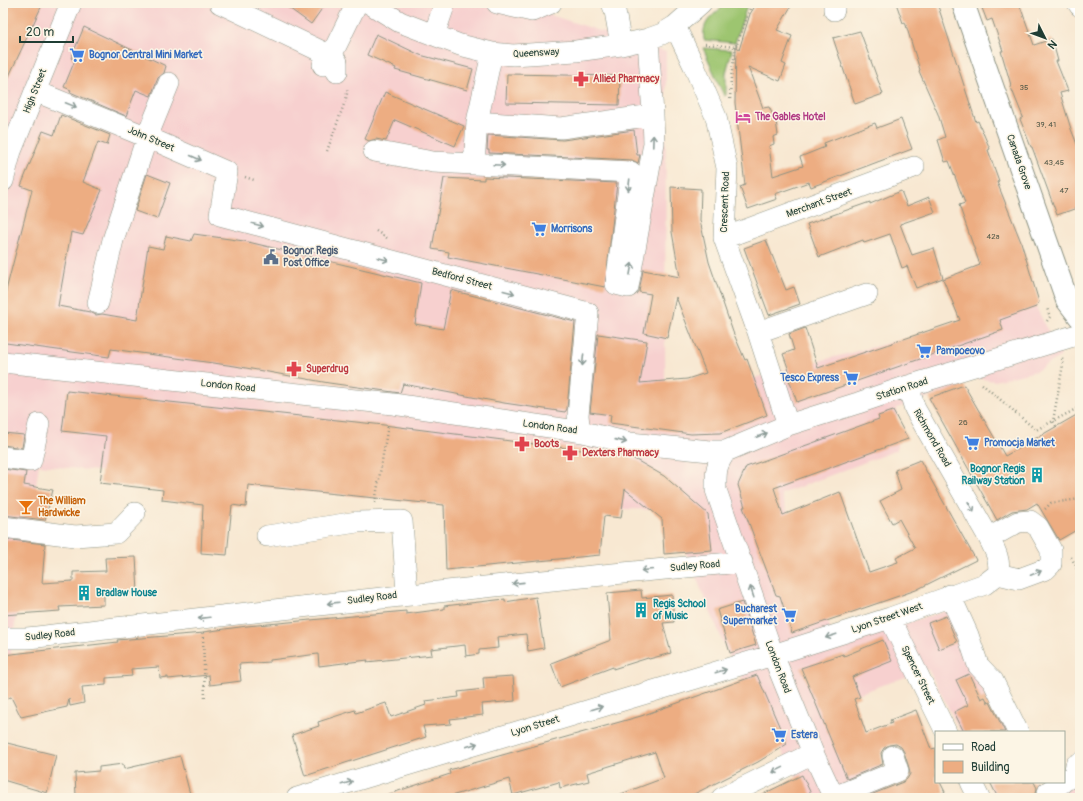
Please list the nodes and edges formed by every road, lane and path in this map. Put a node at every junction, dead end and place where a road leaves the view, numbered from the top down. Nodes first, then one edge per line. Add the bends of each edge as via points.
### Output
1 (71, 3) edge
2 (220, 3) edge
3 (357, 3) edge
4 (369, 3) edge
5 (445, 3) edge
6 (497, 3) edge
7 (551, 3) edge
8 (612, 3) edge
9 (702, 3) edge
10 (752, 3) edge
11 (963, 3) edge
12 (1078, 3) edge
13 (1080, 6) edge
14 (678, 33) junction
15 (434, 35) junction
16 (648, 39) junction
17 (621, 45) junction
18 (736, 47) junction
19 (492, 53) junction
20 (335, 68) junction
21 (169, 83) dead end
22 (35, 90) junction
23 (653, 115) junction
24 (716, 117) junction
25 (477, 122) junction
26 (148, 137) junction
27 (327, 150) dead end
28 (374, 151) dead end
29 (474, 164) junction
30 (914, 167) dead end
31 (3, 181) edge
32 (220, 215) joint
33 (376, 230) dead end
34 (724, 238) junction
35 (388, 239) dead end
36 (867, 294) dead end
37 (98, 303) dead end
38 (1047, 308) dead end
39 (1080, 318) edge
40 (1047, 321) dead end
41 (758, 332) junction
42 (1080, 334) edge
43 (1062, 356) dead end
44 (3, 362) edge
45 (980, 382) dead end
46 (908, 386) junction
47 (1080, 403) edge
48 (1054, 422) junction
49 (39, 424) dead end
50 (388, 425) dead end
51 (788, 425) junction
52 (1056, 426) dead end
53 (583, 432) junction
54 (726, 451) junction
55 (3, 457) edge
56 (1080, 499) edge
57 (136, 513) dead end
58 (372, 522) junction
59 (1033, 523) junction
60 (3, 527) edge
61 (267, 536) dead end
62 (989, 538) junction
63 (742, 562) junction
64 (998, 574) junction
65 (407, 594) junction
66 (950, 595) junction
67 (202, 618) junction
68 (890, 618) junction
69 (3, 638) edge
70 (773, 655) junction
71 (206, 698) dead end
72 (946, 731) edge
73 (1018, 731) edge
74 (813, 753) junction
75 (892, 756) dead end
76 (1080, 763) edge
77 (1065, 780) edge
78 (972, 783) edge
79 (297, 798) edge
80 (722, 798) edge
81 (834, 798) edge
82 (979, 798) edge

1 - 22 street, High Street
2 - 20 street
3 - 20 street
4 - 15 street, Queensway via 400,22
5 - 15 street
6 - 7 street via 532,11
8 - 17 street
9 - 14 street, Queensway
10 - 18 path
11 - 39 main road, Canada Grove via 1067,300
12 - 13 street
14 - 16 street, Queensway via 662,34
14 - 18 path
14 - 24 street, Crescent Road
15 - 19 street, Queensway
16 - 17 street, Queensway
16 - 23 street
17 - 19 street, Queensway via 513,55
18 - 24 path via 730,105
19 - 25 street
20 - 27 path via 346,99
21 - 26 street
22 -> 26 street, John Street
22 - 31 street, High Street via 11,151
23 - 25 street via 561,128
29 -> 23 street via 630,172 616,284 628,287 654,143
24 - 34 street, Crescent Road via 727,168
25 - 29 street
26 -> 32 street, John Street via 227,172
26 - 37 street via 113,240
28 - 29 street via 432,162
30 - 34 street, Merchant Street
32 -> 53 street, Bedford Street via 588,313 578,415
33 - 35 path
34 - 41 street, Crescent Road
36 - 41 street
38 - 40 path via 1050,317
41 - 51 street, Crescent Road
42 - 46 street, Station Road
43 - 48 path
44 - 53 street, London Road via 392,404
45 - 48 path via 1036,430
46 - 51 street, Station Road
46 -> 62 street, Richmond Road via 915,409
47 - 48 path via 1076,409
48 - 52 path
49 - 55 street via 31,461
50 - 58 path
54 -> 51 street, Station Road
53 -> 54 street, London Road via 630,443
54 - 63 street, London Road via 719,461 716,472 716,490
56 - 59 path via 1051,502
57 - 60 street via 116,533 75,536
58 - 61 street
58 - 65 street via 402,521
59 - 62 street via 1030,520 1018,522
64 -> 59 street via 1020,578 1046,569 1051,564 1051,550
62 - 64 street, Richmond Road via 998,556
63 -> 65 street, Sudley Road
70 -> 63 street, London Road
64 - 66 street, Lyon Street West via 985,584
65 -> 67 street, Sudley Road
66 - 68 street, Lyon Street West
66 - 73 street via 978,665 993,681
67 - 69 street, Sudley Road via 27,638
67 - 71 path
68 -> 70 street, Lyon Street West
68 - 72 street, Spencer Street
70 - 74 street, London Road
79 -> 70 street, Lyon Street
74 -> 80 street
74 - 81 street, London Road
75 - 81 street via 898,771
76 - 77 street via 1076,765 1074,774
78 - 82 street

